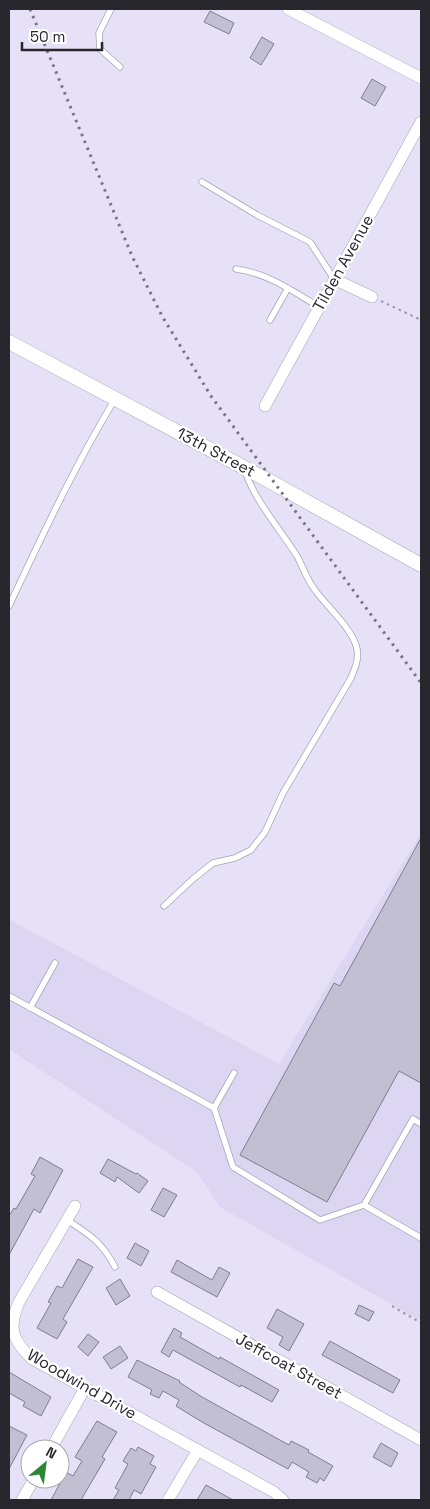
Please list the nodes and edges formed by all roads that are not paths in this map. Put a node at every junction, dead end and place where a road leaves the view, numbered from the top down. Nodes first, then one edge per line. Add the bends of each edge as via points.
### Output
1 (111, 9) edge
2 (288, 9) edge
3 (120, 67) dead end
4 (421, 78) edge
5 (421, 122) edge
6 (202, 182) dead end
7 (236, 269) dead end
8 (334, 279) junction
9 (288, 288) junction
10 (372, 297) road end
11 (319, 307) junction
12 (270, 320) dead end
13 (9, 342) edge
14 (115, 399) junction
15 (265, 406) dead end
16 (243, 467) junction
17 (421, 565) edge
18 (9, 606) edge
19 (164, 906) dead end
20 (55, 963) dead end
21 (9, 996) edge
22 (30, 1008) junction
23 (234, 1073) dead end
24 (214, 1108) junction
25 (421, 1124) edge
26 (364, 1205) junction
27 (75, 1206) dead end
28 (67, 1220) junction
29 (421, 1238) edge
30 (115, 1267) dead end
31 (157, 1292) dead end
32 (85, 1388) junction
33 (57, 1439) edge
34 (421, 1440) edge
35 (198, 1450) junction
36 (28, 1489) edge
37 (22, 1500) edge
38 (168, 1500) edge
39 (283, 1500) edge

1 - 3 lane via 99,32 100,49
2 - 4 street
5 - 8 street, Tilden Avenue
6 - 8 lane via 310,242
7 - 9 lane via 252,271
8 - 10 street
8 - 11 street, Tilden Avenue
9 - 11 lane
9 - 12 lane
11 - 15 street, Tilden Avenue
13 - 14 street, 13th Street
14 - 16 street, 13th Street
14 - 18 lane via 82,456
16 - 17 street, 13th Street
16 - 19 lane via 250,488 298,557 314,589 351,634 358,662 283,793 265,832 251,850 213,863
20 - 22 lane
21 - 22 lane
22 - 24 lane
23 - 24 lane
24 - 26 lane via 233,1167 320,1220
25 - 26 lane via 413,1119
26 - 29 lane
27 - 28 street, Woodwind Drive
28 - 30 lane via 100,1244
28 - 32 street, Woodwind Drive via 13,1316 13,1332 19,1346 32,1359
31 - 34 street, Jeffcoat Street
32 - 33 street
32 - 35 street, Woodwind Drive
35 - 38 street
35 - 39 street, Woodwind Drive
36 - 37 street

